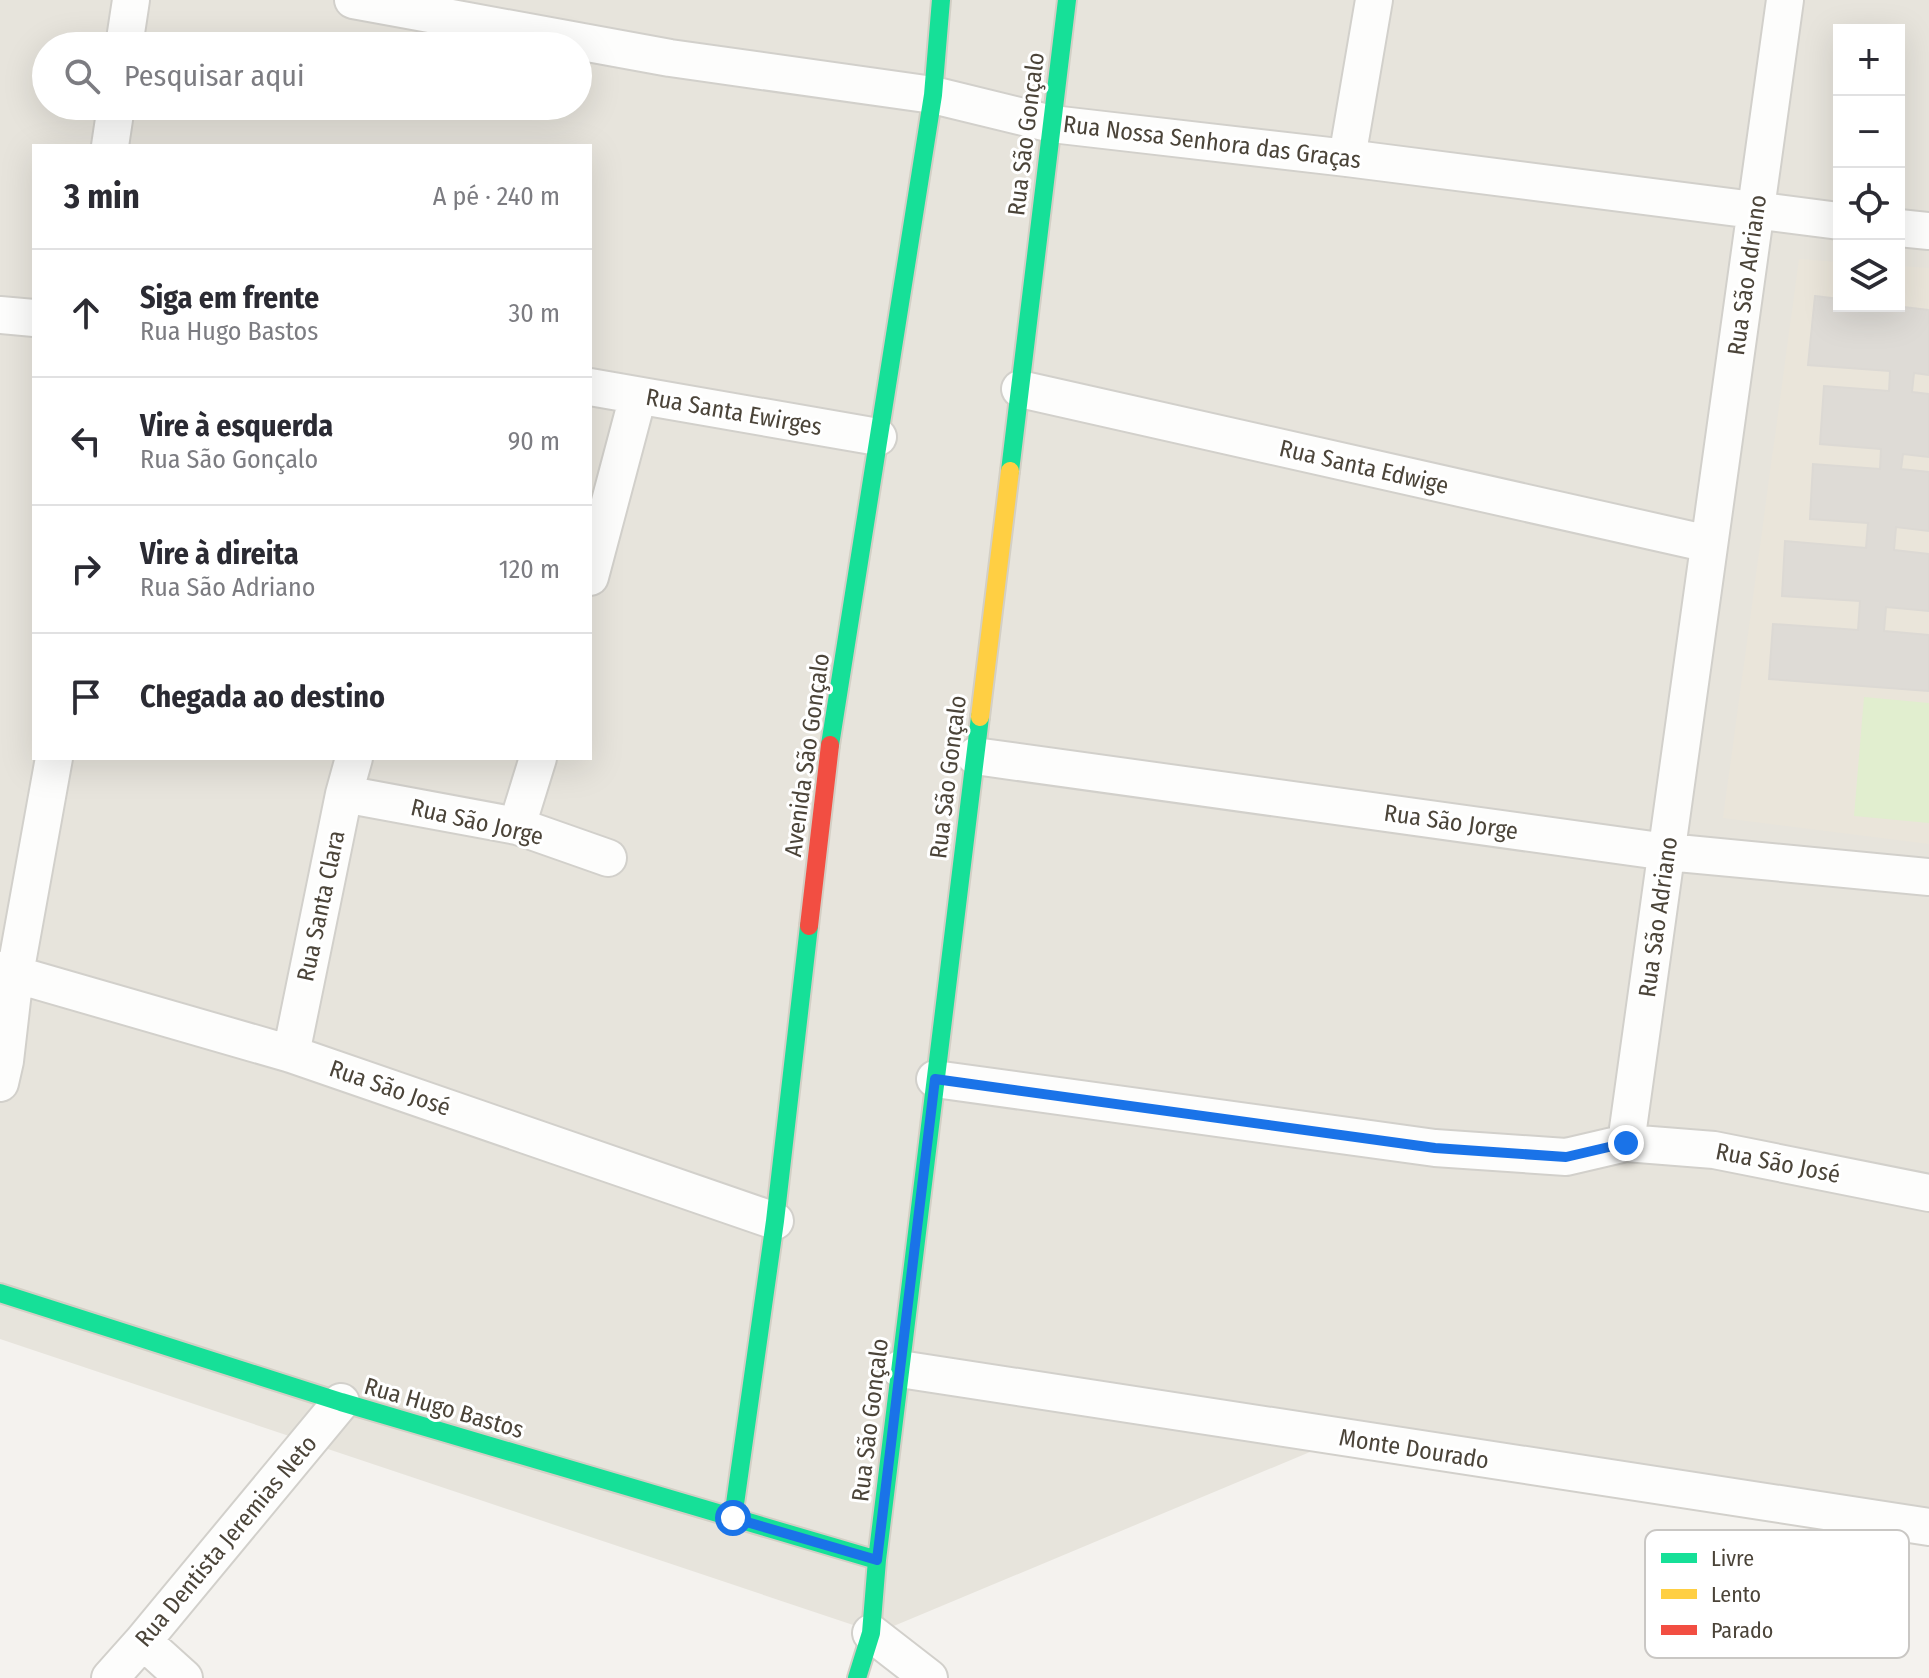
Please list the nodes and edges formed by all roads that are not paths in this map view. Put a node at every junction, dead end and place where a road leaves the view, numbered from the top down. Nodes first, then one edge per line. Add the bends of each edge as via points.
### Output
1 (131, 0) edge
2 (353, 0) edge
3 (941, 0) edge
4 (1067, 0) edge
5 (1374, 0) edge
6 (1785, 0) edge
7 (126, 32) edge
8 (528, 32) edge
9 (592, 44) edge
10 (933, 95) junction
11 (114, 120) edge
12 (1052, 124) junction
13 (110, 144) edge
14 (1347, 158) junction
15 (1756, 212) junction
16 (1833, 220) edge
17 (1905, 229) edge
18 (1929, 231) edge
19 (0, 315) edge
20 (32, 318) edge
21 (592, 387) edge
22 (1020, 389) junction
23 (638, 396) junction
24 (878, 437) junction
25 (1709, 544) junction
26 (592, 569) edge
27 (975, 756) junction
28 (54, 760) edge
29 (353, 760) edge
30 (537, 760) edge
31 (344, 794) junction
32 (517, 826) junction
33 (1667, 852) junction
34 (608, 858) dead end
35 (1929, 877) edge
36 (8, 972) edge
37 (291, 1054) junction
38 (935, 1079) junction
39 (0, 1083) edge
40 (1626, 1143) junction
41 (1929, 1193) edge
42 (775, 1221) junction
43 (0, 1293) edge
44 (900, 1369) junction
45 (341, 1402) junction
46 (733, 1518) junction
47 (1929, 1527) edge
48 (877, 1560) junction
49 (871, 1633) junction
50 (143, 1641) junction
51 (110, 1678) edge
52 (184, 1678) edge
53 (857, 1678) edge
54 (929, 1678) edge

1 - 7 street
2 - 8 street, Rua Nossa Senhora das Graças
3 - 10 street, Avenida São Gonçalo
4 - 12 street, Rua São Gonçalo
5 - 14 street
6 - 15 street, Rua São Adriano
9 - 10 street, Rua Nossa Senhora das Graças
10 - 12 street, Rua Nossa Senhora das Graças
10 - 24 street, Avenida São Gonçalo
11 - 13 street
12 - 14 street, Rua Nossa Senhora das Graças
12 - 22 street, Rua São Gonçalo
14 - 15 street, Rua Nossa Senhora das Graças
15 - 16 street, Rua Nossa Senhora das Graças
15 - 25 street, Rua São Adriano
17 - 18 street
19 - 20 street
21 - 23 street, Rua Santa Ewirges
22 - 25 street, Rua Santa Edwige
22 - 27 street, Rua São Gonçalo
23 - 24 street, Rua Santa Ewirges
23 - 26 street
24 - 42 street, Avenida São Gonçalo via 829,754
25 - 33 street, Rua São Adriano
27 - 33 street, Rua São Jorge
27 - 38 street, Rua São Gonçalo
28 - 36 street
29 - 31 street, Rua Santa Clara
30 - 32 street
31 - 32 street, Rua São Jorge
31 - 37 street, Rua Santa Clara
32 - 34 street, Rua São Jorge
33 - 35 street, Rua São Jorge
33 - 40 street, Rua São Adriano
36 - 37 street, Rua São José
36 - 39 street
37 - 42 street, Rua São José
38 - 40 street via 1435,1148 1566,1157
38 - 44 street, Rua São Gonçalo
40 - 41 street, Rua São José via 1714,1150
42 - 46 street, Avenida São Gonçalo
43 - 45 street, Rua Hugo Bastos
44 - 47 street, Monte Dourado
44 - 48 street, Rua São Gonçalo
45 - 46 street, Rua Hugo Bastos
45 - 50 street, Rua Dentista Jeremias Neto
46 - 48 street, Rua Hugo Bastos
48 - 49 street, Rua São Gonçalo
49 - 53 street, Rua São Gonçalo
49 - 54 street
50 - 51 street, Rua Dentista Jeremias Neto
50 - 52 street

